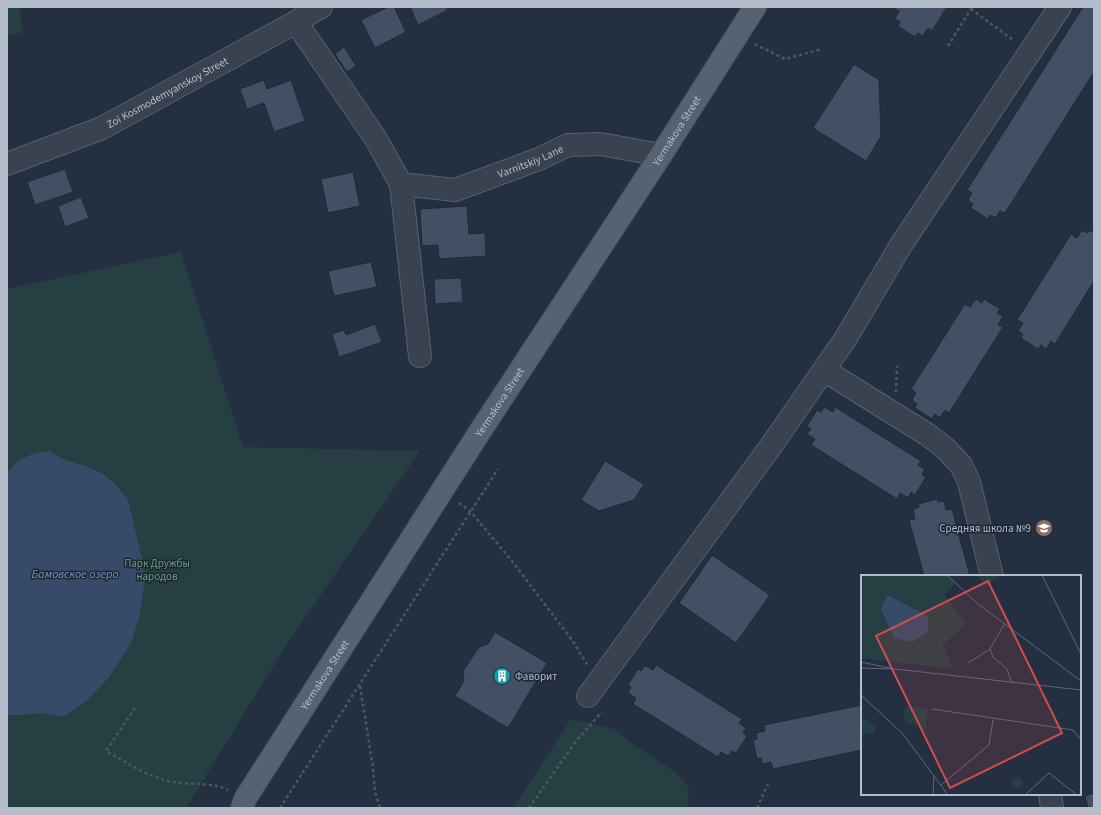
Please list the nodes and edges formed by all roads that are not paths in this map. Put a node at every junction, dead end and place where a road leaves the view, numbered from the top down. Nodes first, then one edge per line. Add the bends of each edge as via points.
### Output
1 (321, 7) edge
2 (755, 7) edge
3 (1060, 7) edge
4 (296, 22) junction
5 (661, 155) junction
6 (7, 164) edge
7 (402, 184) junction
8 (420, 356) dead end
9 (824, 370) junction
10 (992, 575) edge
11 (593, 689) road end
12 (1050, 795) edge
13 (241, 805) edge
14 (1052, 808) edge

1 - 4 street, Zoi Kosmodemyanskoy Street
2 - 5 main road, Yermakova Street
3 - 9 street via 901,245
4 - 6 street, Zoi Kosmodemyanskoy Street via 102,128
4 - 7 street via 376,138
5 - 7 street, Varnitskiy Lane via 600,144 568,145 455,190
5 - 13 main road, Yermakova Street
7 - 8 street
9 - 10 street via 928,435 961,465 968,482
9 - 11 street
12 - 14 street

